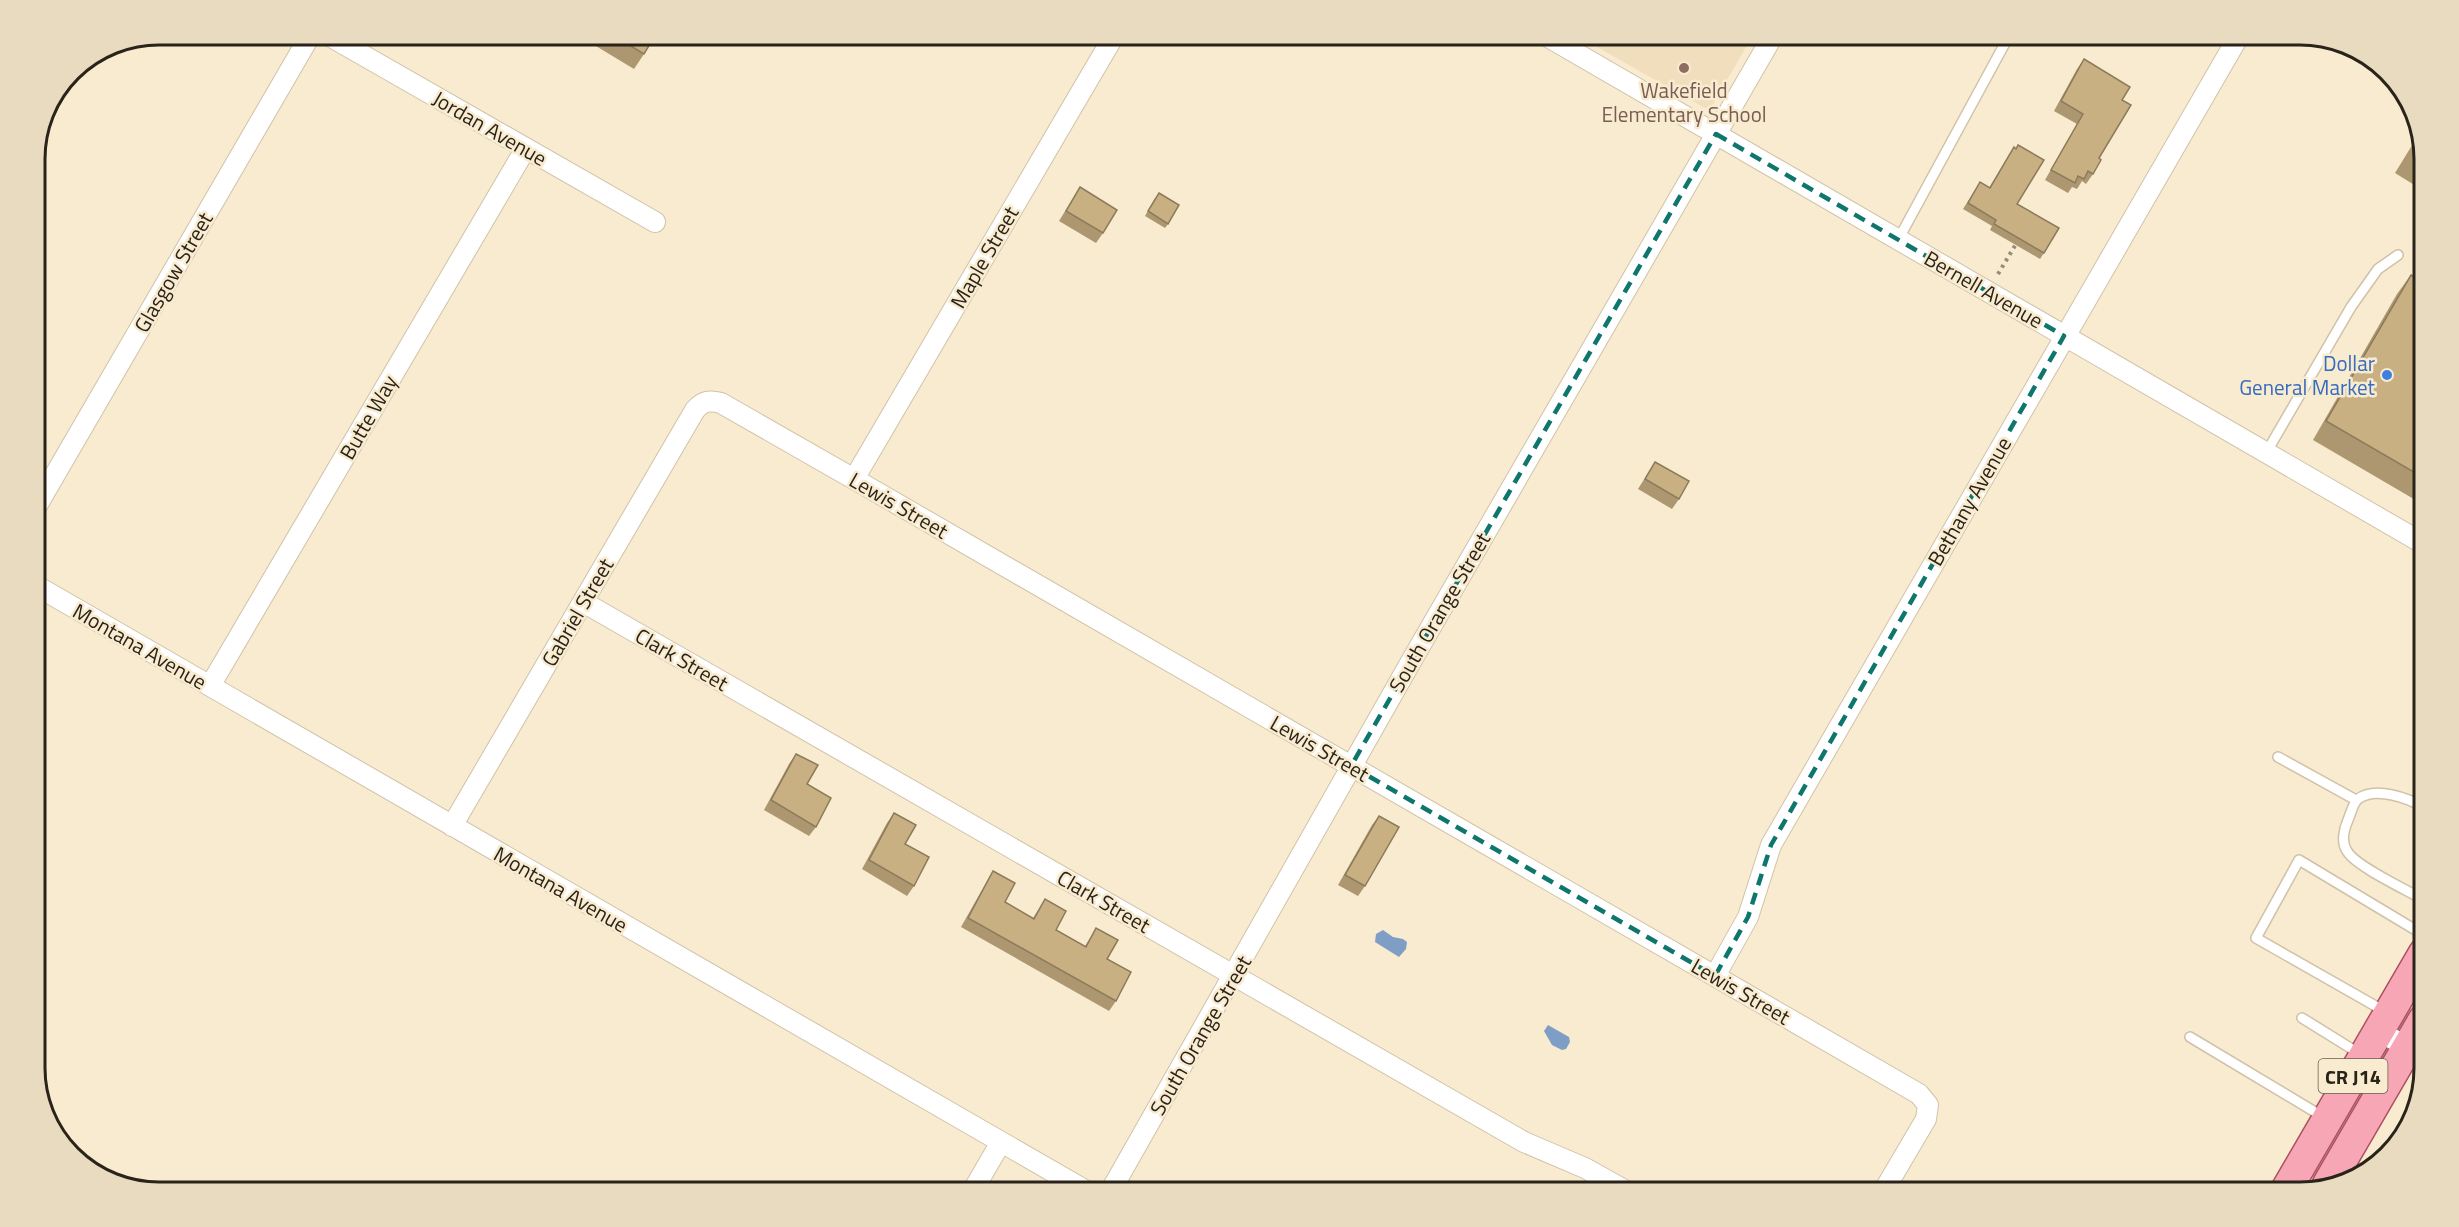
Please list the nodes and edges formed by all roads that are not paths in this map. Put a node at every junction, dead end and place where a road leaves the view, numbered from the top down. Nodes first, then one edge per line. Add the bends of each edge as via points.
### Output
1 (305, 45) edge
2 (345, 45) edge
3 (1108, 45) edge
4 (1562, 45) edge
5 (1768, 45) edge
6 (2004, 45) edge
7 (2234, 45) edge
8 (1716, 134) junction
9 (526, 148) junction
10 (655, 222) dead end
11 (1898, 240) junction
12 (2398, 255) dead end
13 (2064, 336) junction
14 (706, 401) joint
15 (2266, 453) junction
16 (854, 479) junction
17 (45, 493) edge
18 (2414, 538) edge
19 (45, 591) edge
20 (583, 602) junction
21 (210, 686) junction
22 (2278, 757) dead end
23 (1351, 766) junction
24 (2356, 800) junction
25 (2414, 801) edge
26 (452, 826) junction
27 (2414, 894) edge
28 (2414, 929) edge
29 (2414, 971) edge
30 (1234, 976) junction
31 (1715, 976) junction
32 (2302, 1018) dead end
33 (2378, 1034) junction
34 (2190, 1037) dead end
35 (2414, 1051) edge
36 (2414, 1055) edge
37 (2327, 1119) junction
38 (1001, 1142) junction
39 (2333, 1177) edge
40 (978, 1182) edge
41 (1071, 1182) edge
42 (1116, 1182) edge
43 (1610, 1182) edge
44 (1889, 1182) edge
45 (2291, 1182) edge

1 - 17 street, Glasgow Street
2 - 9 street, Jordan Avenue
3 - 16 street, Maple Street
4 - 8 street, Bernell Avenue
5 - 8 street, South Orange Street
6 - 11 lane
7 - 13 street, Bethany Avenue
8 - 11 street, Bernell Avenue
8 - 23 street, South Orange Street
9 - 10 street, Jordan Avenue
9 - 21 street, Butte Way
11 - 13 street, Bernell Avenue
12 - 15 lane via 2378,268 2351,307
13 - 15 street, Bernell Avenue
13 - 31 street, Bethany Avenue via 1771,845 1748,917
14 - 16 street, Lewis Street via 721,403
14 - 20 street, Gabriel Street via 695,410
15 - 18 street, Bernell Avenue
16 - 23 street, Lewis Street
19 - 21 street, Montana Avenue
20 - 26 street, Gabriel Street
20 - 30 street, Clark Street
21 - 26 street, Montana Avenue
22 - 24 lane
23 - 30 street, South Orange Street
23 - 31 street, Lewis Street
24 - 25 lane via 2368,795 2395,795
24 - 27 lane via 2346,825 2346,850 2355,861
26 - 38 street, Montana Avenue
28 - 33 lane via 2299,860 2256,938
29 - 33 main road, CR J14
30 - 42 street, South Orange Street
30 - 43 street, Clark Street via 1524,1142
31 - 44 street, Lewis Street via 1919,1094 1928,1105 1926,1119
32 - 33 lane
33 - 35 street
33 - 37 main road, CR J14
34 - 37 lane
36 - 39 main road, CR J14
37 - 45 main road, CR J14
38 - 40 street
38 - 41 street, Montana Avenue

